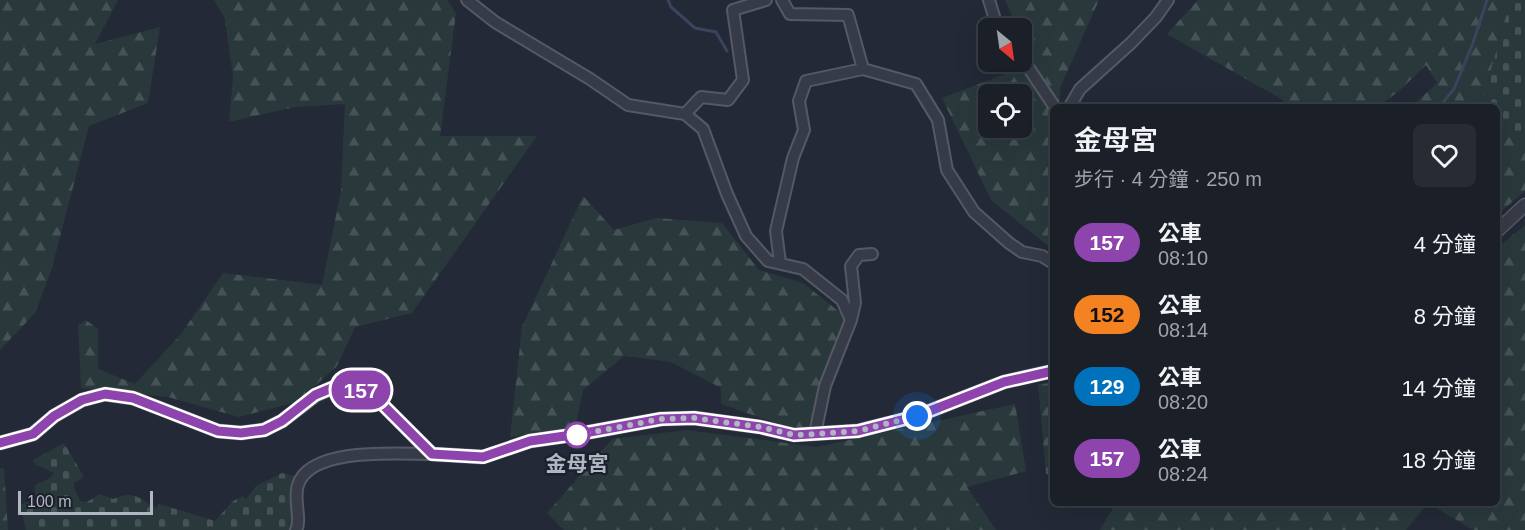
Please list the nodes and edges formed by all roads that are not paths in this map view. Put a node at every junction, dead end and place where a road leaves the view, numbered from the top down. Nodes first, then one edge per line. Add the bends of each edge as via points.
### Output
1 (467, 0) edge
2 (766, 0) edge
3 (782, 0) edge
4 (989, 0) edge
5 (1168, 0) edge
6 (994, 18) edge
7 (863, 69) junction
8 (1031, 72) edge
9 (1053, 104) edge
10 (1071, 104) edge
11 (685, 114) junction
12 (1525, 205) edge
13 (1500, 228) edge
14 (872, 254) dead end
15 (1050, 261) edge
16 (780, 263) junction
17 (851, 320) junction
18 (1050, 372) edge
19 (815, 434) junction
20 (0, 443) edge
21 (432, 454) junction
22 (296, 530) edge

1 - 11 street via 495,22 628,105
2 - 11 street via 733,10 743,80 728,100 701,98
3 - 7 street via 790,14 848,15
4 - 6 street
5 - 10 street via 1131,43 1080,89
7 - 15 street via 916,84 938,120 947,170 974,212 1022,252
7 - 16 street via 806,81 799,101 804,130 793,158 777,231
8 - 9 street
11 - 16 street via 703,129 746,236 768,261
12 - 13 street
14 - 17 street via 859,255 851,266 855,303
16 - 17 street via 803,269 842,300
17 - 19 street via 825,386
18 - 19 street via 1004,382 917,416 858,431
19 - 21 street via 794,435 694,418 661,419 530,441 483,457
20 - 21 street via 33,434 82,400 105,394 133,398 218,431 241,433 264,430 315,395 339,385 353,385 382,404
21 - 22 street via 342,456 312,468 298,482

